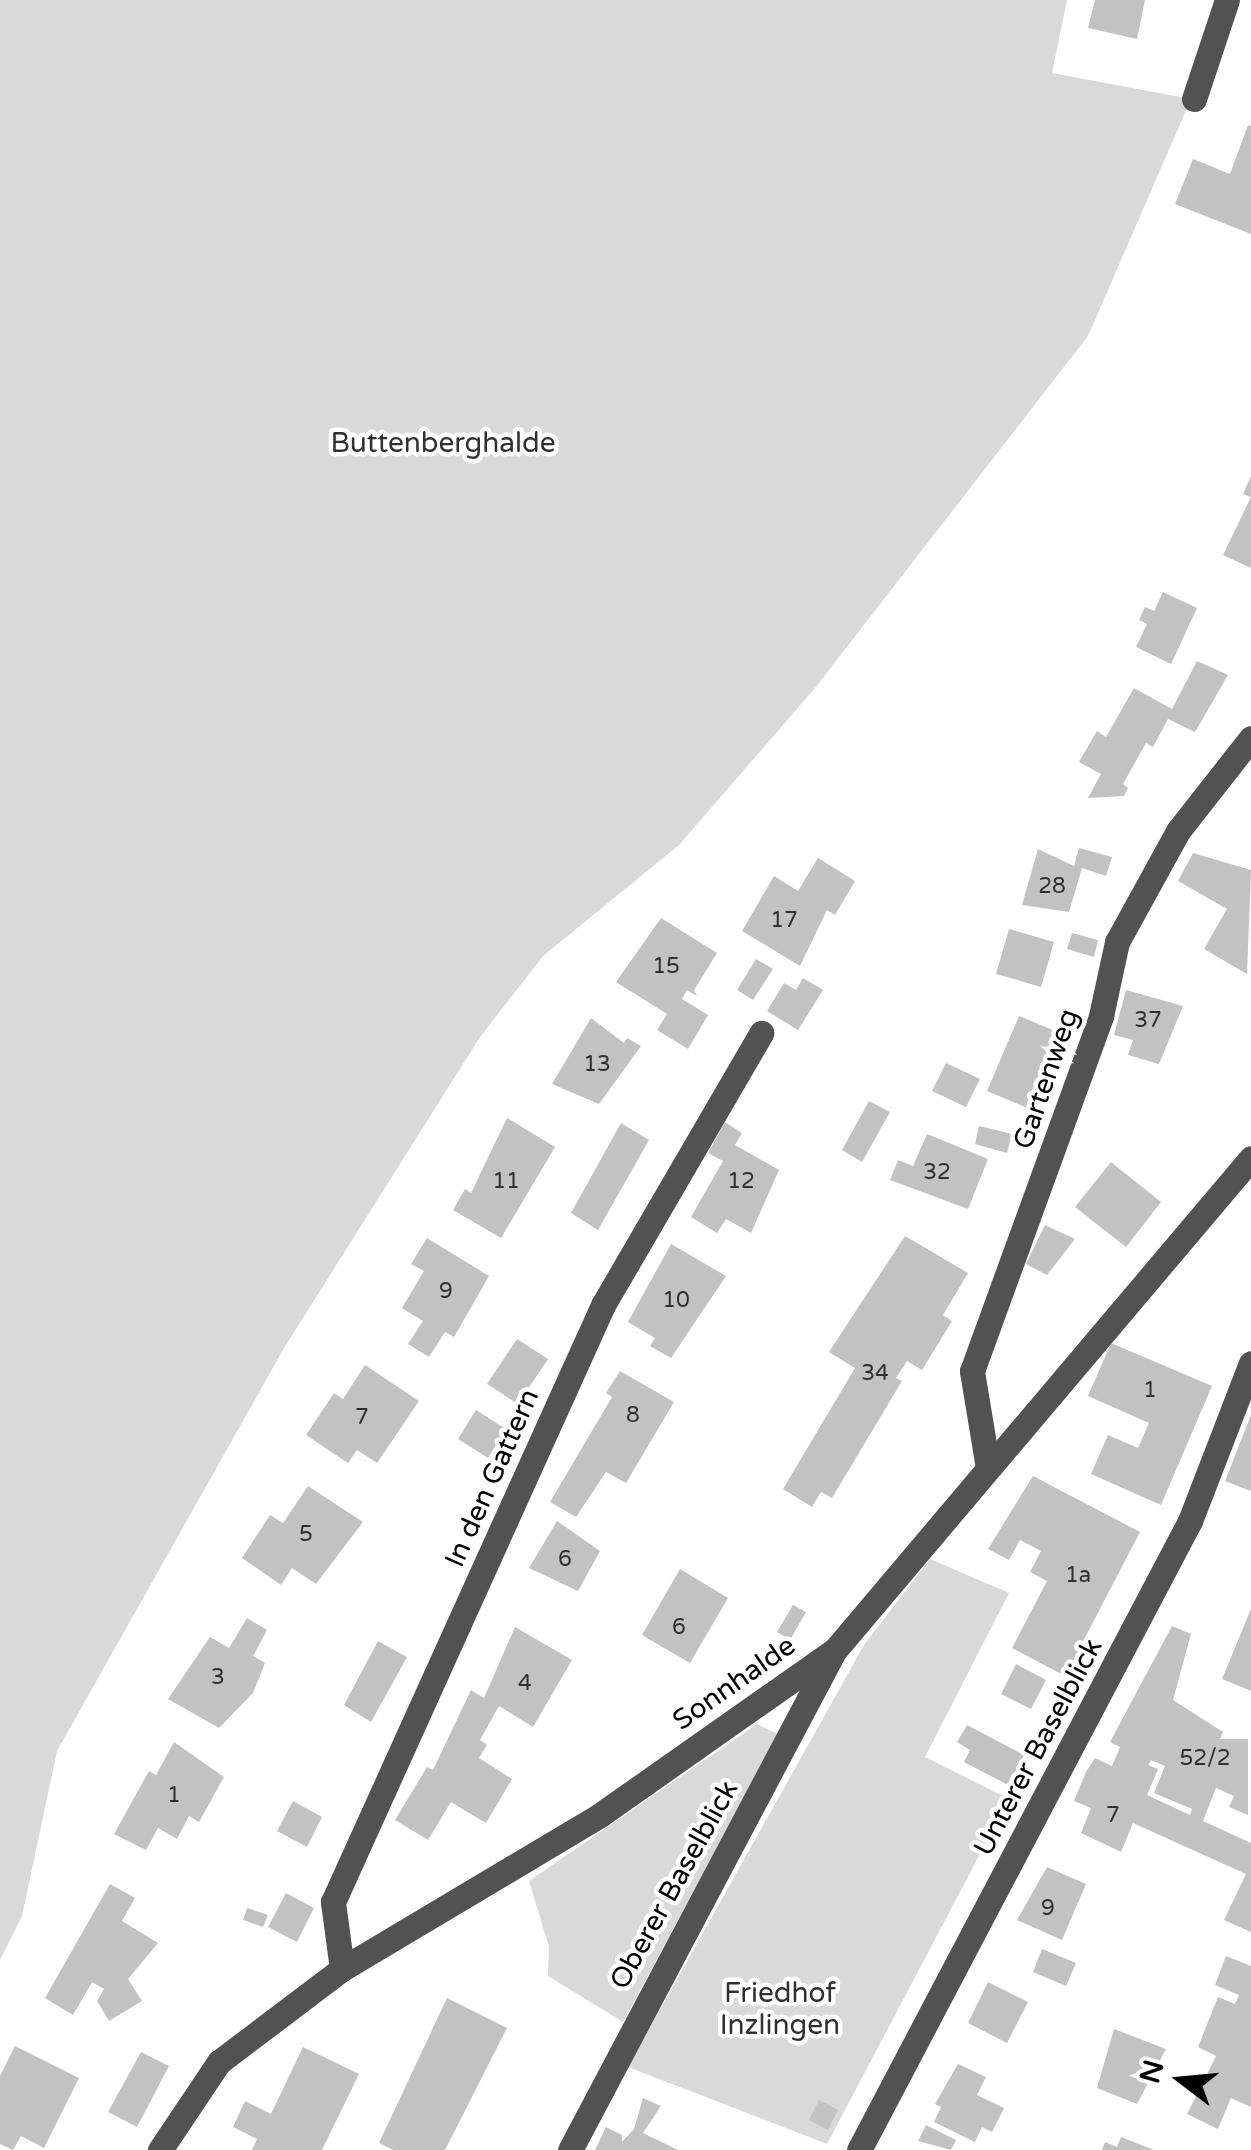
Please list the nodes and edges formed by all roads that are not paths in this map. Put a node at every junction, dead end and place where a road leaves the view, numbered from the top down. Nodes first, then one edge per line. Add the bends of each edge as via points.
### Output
1 (1226, 0) edge
2 (1194, 99) dead end
3 (1251, 738) edge
4 (761, 1033) dead end
5 (1251, 1158) edge
6 (1251, 1363) edge
7 (988, 1468) junction
8 (835, 1650) junction
9 (342, 1969) junction
10 (160, 2150) edge
11 (570, 2150) edge
12 (859, 2150) edge

1 - 2 street
3 - 7 street, Gartenweg via 1178,831 1117,942 1101,1016 972,1371
4 - 9 street, In den Gattern via 603,1304 342,1884 334,1902
5 - 7 street, Sonnhalde
6 - 12 street, Unterer Baselblick via 1190,1521
7 - 8 street, Sonnhalde
8 - 9 street, Sonnhalde via 600,1815
8 - 11 street, Oberer Baselblick
9 - 10 street, Sonnhalde via 218,2062

